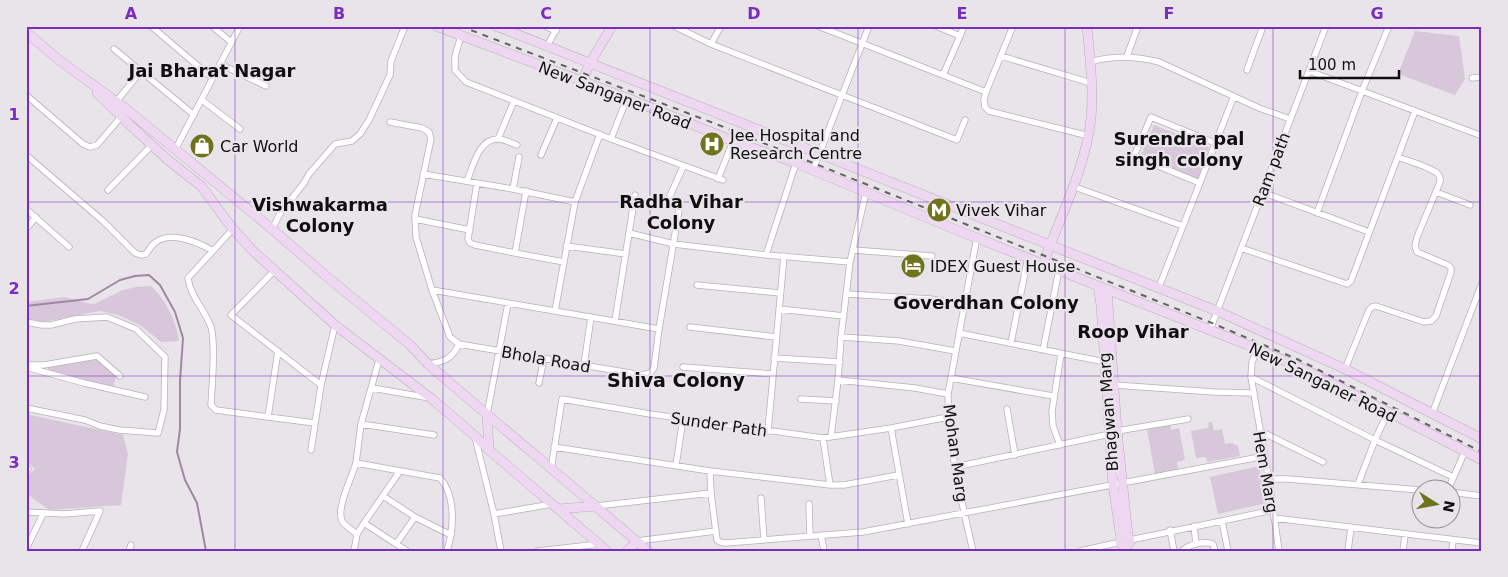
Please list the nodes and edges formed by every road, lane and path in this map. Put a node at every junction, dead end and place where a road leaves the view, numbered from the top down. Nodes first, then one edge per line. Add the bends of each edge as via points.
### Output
1 (151, 26) edge
2 (212, 26) edge
3 (240, 26) edge
4 (404, 26) edge
5 (436, 26) edge
6 (496, 26) edge
7 (545, 26) edge
8 (612, 26) edge
9 (674, 26) edge
10 (721, 26) edge
11 (818, 26) edge
12 (869, 26) edge
13 (936, 26) edge
14 (964, 26) edge
15 (1013, 26) edge
16 (1087, 26) edge
17 (1138, 26) edge
18 (1263, 26) edge
19 (1326, 26) edge
20 (1389, 26) edge
21 (557, 29) edge
22 (26, 32) edge
23 (461, 36) junction
24 (960, 36) junction
25 (231, 42) junction
26 (712, 44) junction
27 (862, 44) junction
28 (548, 46) junction
29 (114, 49) dead end
30 (1001, 56) junction
31 (1127, 56) junction
32 (1090, 62) junction
33 (590, 63) junction
34 (220, 64) junction
35 (141, 70) junction
36 (1247, 70) dead end
37 (1308, 71) junction
38 (943, 75) junction
39 (212, 78) junction
40 (1472, 78) dead end
41 (1482, 78) edge
42 (85, 80) junction
43 (582, 82) junction
44 (1091, 82) junction
45 (266, 86) dead end
46 (1362, 91) junction
47 (986, 92) junction
48 (842, 94) junction
49 (26, 95) edge
50 (1234, 96) junction
51 (627, 98) junction
52 (202, 100) junction
53 (514, 101) junction
54 (116, 102) junction
55 (1416, 111) junction
56 (194, 115) junction
57 (121, 117) junction
58 (557, 118) junction
59 (1290, 119) junction
60 (965, 120) dead end
61 (390, 122) dead end
62 (240, 130) dead end
63 (600, 134) junction
64 (1089, 136) junction
65 (1482, 136) edge
66 (498, 139) junction
67 (611, 139) junction
68 (733, 141) junction
69 (1215, 143) junction
70 (152, 144) junction
71 (517, 145) dead end
72 (175, 150) junction
73 (819, 153) junction
74 (26, 155) edge
75 (541, 155) dead end
76 (518, 157) dead end
77 (1398, 157) junction
78 (796, 163) junction
79 (683, 166) junction
80 (813, 170) junction
81 (423, 174) junction
82 (467, 181) junction
83 (477, 183) junction
84 (1200, 184) junction
85 (1072, 186) junction
86 (513, 188) junction
87 (108, 190) dead end
88 (526, 191) junction
89 (866, 192) junction
90 (1262, 192) junction
91 (1436, 192) junction
92 (635, 195) dead end
93 (669, 198) dead end
94 (575, 202) junction
95 (1470, 205) dead end
96 (26, 209) edge
97 (679, 210) dead end
98 (1317, 213) junction
99 (36, 217) junction
100 (415, 219) junction
101 (1182, 226) junction
102 (26, 229) edge
103 (233, 229) junction
104 (272, 229) junction
105 (470, 230) junction
106 (1369, 232) junction
107 (629, 233) junction
108 (977, 237) junction
109 (674, 244) junction
110 (1050, 244) junction
111 (566, 246) junction
112 (69, 247) dead end
113 (1241, 248) junction
114 (852, 250) junction
115 (213, 251) junction
116 (515, 253) junction
117 (626, 254) junction
118 (766, 255) junction
119 (784, 256) junction
120 (932, 256) dead end
121 (1028, 257) junction
122 (564, 262) junction
123 (850, 262) junction
124 (1043, 264) junction
125 (1059, 270) junction
126 (274, 271) junction
127 (1482, 283) edge
128 (697, 285) dead end
129 (1159, 287) junction
130 (1102, 288) junction
131 (432, 290) junction
132 (780, 293) junction
133 (846, 294) junction
134 (508, 303) junction
135 (965, 305) junction
136 (779, 309) junction
137 (555, 311) junction
138 (1217, 311) junction
139 (844, 316) junction
140 (591, 317) junction
141 (615, 321) junction
142 (26, 322) edge
143 (335, 325) junction
144 (690, 327) dead end
145 (659, 329) junction
146 (1210, 330) junction
147 (959, 333) junction
148 (776, 336) junction
149 (841, 337) junction
150 (1011, 343) junction
151 (459, 344) junction
152 (1258, 349) junction
153 (499, 350) junction
154 (1043, 350) junction
155 (278, 351) junction
156 (955, 351) junction
157 (1061, 354) junction
158 (544, 358) junction
159 (774, 358) junction
160 (379, 360) junction
161 (840, 362) junction
162 (1105, 362) junction
163 (428, 364) junction
164 (584, 365) junction
165 (26, 366) edge
166 (683, 368) dead end
167 (1345, 369) junction
168 (773, 374) junction
169 (120, 376) dead end
170 (1251, 376) junction
171 (951, 378) junction
172 (838, 380) junction
173 (539, 383) dead end
174 (321, 385) junction
175 (1114, 386) junction
176 (372, 388) junction
177 (1254, 393) junction
178 (948, 394) junction
179 (1053, 396) junction
180 (145, 397) dead end
181 (432, 399) junction
182 (802, 399) dead end
183 (836, 401) junction
184 (26, 408) edge
185 (1007, 409) dead end
186 (1388, 412) junction
187 (1432, 414) junction
188 (487, 415) junction
189 (268, 417) junction
190 (948, 417) junction
191 (683, 419) junction
192 (1188, 419) dead end
193 (315, 423) junction
194 (361, 424) junction
195 (891, 428) junction
196 (768, 430) junction
197 (1260, 431) junction
198 (1113, 433) junction
199 (434, 435) dead end
200 (474, 435) junction
201 (831, 437) junction
202 (823, 438) junction
203 (1482, 439) edge
204 (1374, 440) junction
205 (1060, 445) junction
206 (554, 448) junction
207 (311, 450) dead end
208 (489, 450) junction
209 (1465, 451) junction
210 (1015, 455) junction
211 (1265, 456) junction
212 (1482, 460) edge
213 (1323, 462) dead end
214 (356, 463) junction
215 (676, 465) junction
216 (955, 467) junction
217 (400, 470) junction
218 (551, 470) junction
219 (710, 470) junction
220 (898, 475) junction
221 (1453, 477) junction
222 (1269, 479) junction
223 (1452, 480) edge
224 (1358, 484) junction
225 (830, 485) junction
226 (1118, 485) junction
227 (1410, 489) edge
228 (711, 493) junction
229 (1460, 493) edge
230 (383, 496) junction
231 (1482, 496) edge
232 (762, 498) dead end
233 (809, 504) dead end
234 (555, 506) junction
235 (596, 506) junction
236 (1273, 510) junction
237 (26, 512) edge
238 (964, 513) junction
239 (43, 514) junction
240 (494, 514) junction
241 (415, 517) junction
242 (1274, 518) junction
243 (1222, 521) junction
244 (364, 523) junction
245 (908, 524) junction
246 (1194, 526) junction
247 (1351, 527) junction
248 (1170, 530) junction
249 (716, 531) junction
250 (357, 534) junction
251 (1405, 534) junction
252 (451, 535) junction
253 (821, 535) junction
254 (810, 536) junction
255 (764, 540) junction
256 (1453, 540) junction
257 (637, 541) junction
258 (1482, 542) edge
259 (396, 544) junction
260 (599, 544) junction
261 (1125, 544) edge
262 (1196, 544) junction
263 (26, 549) edge
264 (82, 551) edge
265 (354, 551) edge
266 (407, 551) edge
267 (447, 551) edge
268 (501, 551) edge
269 (538, 551) edge
270 (607, 551) edge
271 (627, 551) edge
272 (648, 551) edge
273 (824, 551) edge
274 (973, 551) edge
275 (1080, 551) edge
276 (1174, 551) edge
277 (1182, 551) edge
278 (1215, 551) edge
279 (1228, 551) edge
280 (1279, 551) edge
281 (1348, 551) edge
282 (1403, 551) edge
283 (1452, 551) edge

1 - 39 street
2 - 25 street
3 - 25 street
4 - 104 street via 391,61 390,75 360,134 352,141 335,144 285,204
5 - 23 street, New Sanganer Road
6 - 28 street, New Sanganer Road
7 - 21 street
8 - 33 street
9 - 26 street
10 - 26 street
11 - 27 street
12 - 27 street
13 - 24 street
14 - 24 street
15 - 30 street
16 - 32 street
17 - 31 street
18 - 36 street
19 - 37 street, Ram path
20 - 46 street
21 - 28 street
22 - 42 street
23 - 43 street, New Sanganer Road
23 - 53 street via 455,70 466,82
24 - 38 street
25 - 34 street
26 - 48 street
27 - 38 street
27 - 48 street
28 - 33 street, New Sanganer Road
29 - 35 street
30 - 44 street
30 - 47 street
31 - 32 street
31 - 50 street via 1159,62
32 - 44 street
33 - 43 street
33 - 73 street, New Sanganer Road
34 - 39 street
34 - 45 street
35 - 54 street
35 - 56 street
37 - 46 street
37 - 59 street, Ram path
38 - 47 street
39 - 52 street
40 - 41 street
42 - 54 street
42 - 57 street
43 - 51 street, New Sanganer Road
44 - 64 street
46 - 55 street
46 - 98 street
47 - 64 street via 984,107 989,111
48 - 60 street via 957,140
48 - 73 street
49 - 57 street via 90,147 97,145
50 - 59 street
50 - 69 street
51 - 67 street
51 - 68 street, New Sanganer Road
52 - 56 street
52 - 62 street
53 - 58 street
53 - 66 street
54 - 72 street
55 - 65 street
55 - 77 street
56 - 72 street
57 - 70 street
58 - 63 street
58 - 75 street
59 - 90 street, Ram path
61 - 81 street via 429,132 431,139
63 - 67 street
63 - 94 street
64 - 85 street
66 - 71 street
66 - 82 street via 486,143 478,152
67 - 79 street
68 - 78 street, New Sanganer Road
68 - 79 street via 720,179
69 - 84 street
69 - 84 street via 1151,116 1134,156
70 - 87 street
70 - 103 street via 201,186
72 - 104 street
73 - 80 street
73 - 110 street, New Sanganer Road
74 - 115 street via 135,253 146,254 155,242 164,237 195,242
76 - 86 street
77 - 91 street via 1438,174 1440,182
77 - 106 street
78 - 80 street, New Sanganer Road
78 - 118 street
79 - 93 street
80 - 89 street, New Sanganer Road
81 - 82 street
81 - 100 street
82 - 83 street
83 - 86 street
83 - 105 street
84 - 101 street
85 - 101 street
85 - 110 street
86 - 88 street
88 - 94 street
88 - 116 street
89 - 108 street, New Sanganer Road
89 - 114 street
90 - 98 street
90 - 113 street, Ram path
91 - 95 street
91 - 167 street via 1415,246 1417,252 1451,268 1436,316 1424,322 1372,307
92 - 107 street
94 - 111 street
96 - 99 street
97 - 109 street, Bhola Road
98 - 106 street
99 - 102 street
99 - 112 street
100 - 105 street
100 - 131 street via 416,236
101 - 129 street
103 - 115 street
103 - 126 street
104 - 163 street via 410,345
105 - 116 street via 470,243
106 - 113 street via 1351,281 1347,284
107 - 109 street
107 - 117 street
108 - 121 street, New Sanganer Road
108 - 135 street, Mohan Marg
109 - 118 street
109 - 145 street, Bhola Road
110 - 124 street
110 - 129 street, New Sanganer Road
111 - 117 street
111 - 122 street
113 - 138 street, Ram path
114 - 120 street
114 - 123 street
115 - 189 street via 188,278 211,327 211,405 216,410
116 - 122 street
117 - 141 street
118 - 119 street
119 - 123 street
119 - 132 street
121 - 124 street, New Sanganer Road
121 - 150 street
122 - 137 street
123 - 133 street
124 - 125 street, New Sanganer Road
125 - 130 street, New Sanganer Road
125 - 154 street
126 - 143 street
126 - 155 street via 231,315
127 - 187 street
128 - 132 street
129 - 138 street, New Sanganer Road
130 - 146 street, New Sanganer Road
130 - 162 street, Bhagwan Marg
130 - 175 street, Bhagwan Marg
131 - 134 street
131 - 151 street via 450,337
132 - 136 street
133 - 135 street via 931,299
133 - 139 street
134 - 137 street
134 - 153 street
135 - 147 street, Mohan Marg
136 - 139 street
136 - 148 street
137 - 140 street
138 - 146 street, Ram path
138 - 167 street, New Sanganer Road
139 - 149 street
140 - 141 street
140 - 164 street
141 - 145 street
142 - 184 street via 42,326 107,317 136,329 166,356 164,410 158,433 119,430
143 - 160 street
143 - 174 street
144 - 148 street
145 - 164 street, Bhola Road via 654,368 650,373 642,375
146 - 152 street, New Sanganer Road
147 - 150 street
147 - 156 street, Mohan Marg
148 - 159 street
149 - 156 street via 900,341
149 - 161 street
150 - 154 street
151 - 153 street, Bhola Road
151 - 163 street via 449,359
152 - 170 street, Hem Marg via 1252,362
152 - 186 street, New Sanganer Road
153 - 158 street, Bhola Road
153 - 188 street
154 - 157 street
155 - 174 street
155 - 189 street
156 - 171 street, Mohan Marg
157 - 162 street
157 - 179 street
158 - 164 street, Bhola Road
158 - 173 street
159 - 161 street
159 - 168 street
160 - 176 street
160 - 181 street
161 - 172 street
162 - 198 street, Bhagwan Marg
163 - 188 street
165 - 169 street via 97,356
165 - 180 street
166 - 168 street
167 - 187 street, New Sanganer Road
168 - 196 street
170 - 177 street, Hem Marg
170 - 204 street
171 - 178 street, Mohan Marg
171 - 179 street
172 - 178 street
172 - 183 street
174 - 193 street
175 - 177 street
175 - 198 street, Bhagwan Marg
176 - 181 street
176 - 194 street
177 - 197 street, Hem Marg
178 - 190 street, Mohan Marg
179 - 205 street via 1053,426
181 - 200 street
182 - 183 street
183 - 201 street
185 - 210 street
186 - 204 street
186 - 209 street, New Sanganer Road
187 - 203 street, New Sanganer Road
188 - 208 street
188 - 218 street
189 - 193 street
190 - 195 street, Sunder Path
190 - 216 street, Mohan Marg
191 - 196 street, Sunder Path
191 - 206 street, Sunder Path via 562,399
191 - 215 street
192 - 198 street
193 - 207 street
194 - 199 street
194 - 214 street
195 - 201 street, Sunder Path
195 - 220 street
196 - 202 street, Sunder Path
197 - 211 street, Hem Marg
197 - 213 street
198 - 205 street
198 - 226 street, Bhagwan Marg
200 - 208 street
200 - 240 street
201 - 202 street, Sunder Path
202 - 225 street
204 - 221 street
204 - 224 street
205 - 210 street
206 - 215 street
206 - 218 street, Sunder Path
208 - 234 street
209 - 212 street, New Sanganer Road
209 - 221 street
210 - 216 street
211 - 222 street, Hem Marg
211 - 226 street
214 - 217 street
214 - 250 street via 340,513 346,526
215 - 219 street
216 - 238 street, Mohan Marg
217 - 230 street
217 - 252 street via 440,478 446,485 452,512
218 - 235 street
219 - 225 street
219 - 228 street
220 - 225 street
220 - 245 street
221 - 223 street
222 - 224 street
222 - 236 street, Hem Marg
224 - 227 street
226 - 238 street
226 - 261 street, Bhagwan Marg
228 - 235 street
228 - 249 street
229 - 231 street
230 - 241 street
230 - 244 street
232 - 255 street
233 - 254 street
234 - 235 street
234 - 240 street
234 - 260 street
235 - 257 street
236 - 242 street, Hem Marg
236 - 243 street
237 - 239 street
238 - 245 street
238 - 274 street, Mohan Marg
239 - 263 street
239 - 264 street via 100,511
240 - 268 street
241 - 252 street
241 - 259 street
242 - 247 street
242 - 280 street, Hem Marg
243 - 246 street
243 - 279 street
244 - 250 street
244 - 259 street
245 - 253 street
246 - 248 street
246 - 262 street
247 - 251 street
247 - 281 street
248 - 261 street
248 - 276 street
249 - 255 street via 720,542
249 - 257 street
250 - 265 street
251 - 256 street
251 - 282 street
252 - 267 street
253 - 254 street
253 - 273 street
254 - 255 street
256 - 258 street
256 - 283 street
257 - 271 street
257 - 272 street
259 - 266 street
260 - 269 street
260 - 270 street
261 - 275 street
262 - 277 street
262 - 278 street via 1213,544

